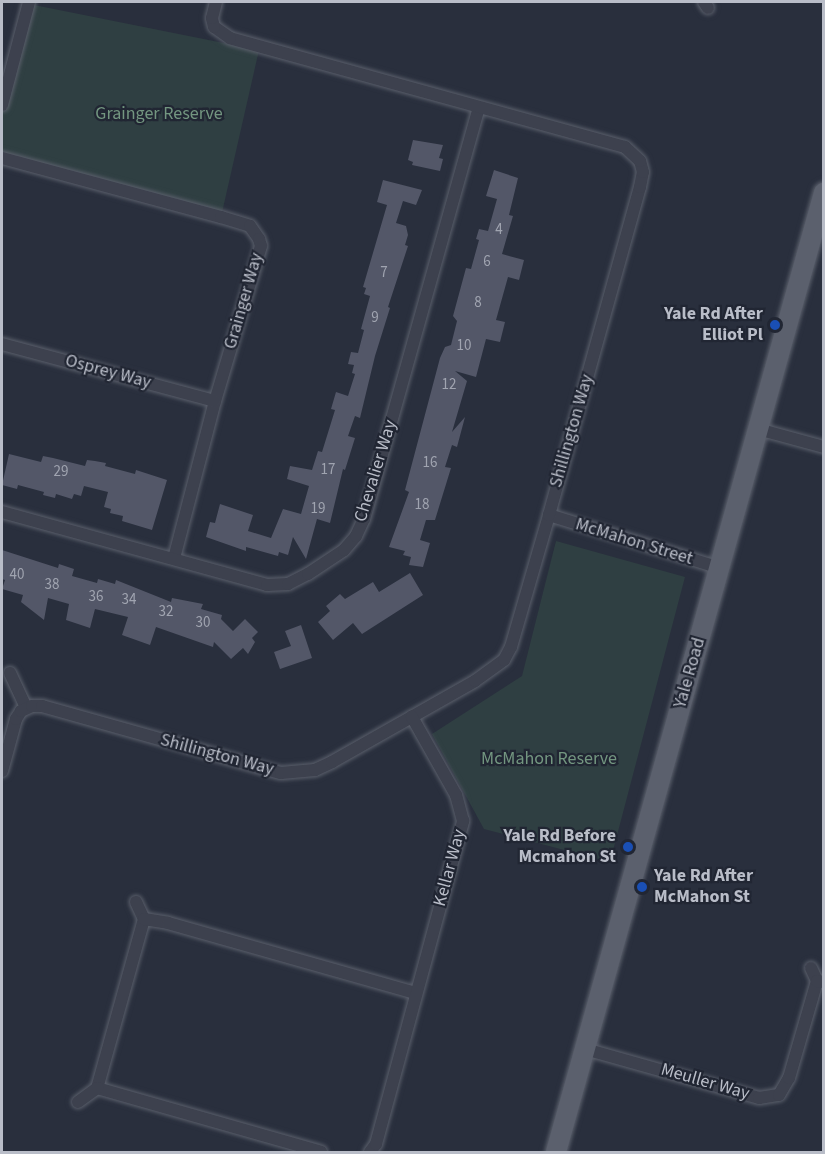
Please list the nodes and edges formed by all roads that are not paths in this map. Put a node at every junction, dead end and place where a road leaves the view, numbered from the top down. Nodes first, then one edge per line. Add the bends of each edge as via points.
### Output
1 (29, 2) edge
2 (216, 2) edge
3 (2, 105) edge
4 (479, 108) junction
5 (2, 158) edge
6 (824, 193) edge
7 (2, 344) edge
8 (215, 401) junction
9 (758, 429) junction
10 (824, 447) edge
11 (2, 512) edge
12 (549, 515) junction
13 (174, 558) junction
14 (720, 568) junction
15 (10, 673) dead end
16 (26, 708) junction
17 (412, 717) junction
18 (2, 771) edge
19 (136, 902) dead end
20 (144, 919) junction
21 (811, 968) dead end
22 (820, 982) edge
23 (415, 993) junction
24 (585, 1049) junction
25 (96, 1088) junction
26 (78, 1102) dead end
27 (299, 1150) edge
28 (321, 1152) edge
29 (370, 1152) edge
30 (556, 1152) edge

1 - 3 street
2 - 4 street, Shillington Way via 214,27 230,38
4 - 12 street, Shillington Way via 625,147 640,161 643,172
4 - 13 street, Chevalier Way via 356,536 328,563 288,584 267,585
5 - 8 street, Grainger Way via 221,217 255,231 261,246
6 - 9 main road, Yale Road
7 - 8 street, Osprey Way
8 - 13 street, Grainger Way
9 - 10 street
9 - 14 main road, Yale Road
11 - 13 street, Chevalier Way
12 - 14 street, McMahon Street
12 - 17 street, Shillington Way via 504,660
14 - 24 main road, Yale Road
15 - 16 street
16 - 17 street, Shillington Way via 42,706 281,773 315,770
16 - 18 street via 16,719
17 - 23 street, Kellar Way via 456,795 463,821
19 - 20 street
20 - 23 street
20 - 25 street
21 - 22 street, Meuller Way
22 - 24 street, Meuller Way via 789,1078 779,1095 759,1098
23 - 29 street, Kellar Way via 376,1144
24 - 30 main road, Yale Road
25 - 26 street
25 - 27 street
27 - 28 street

